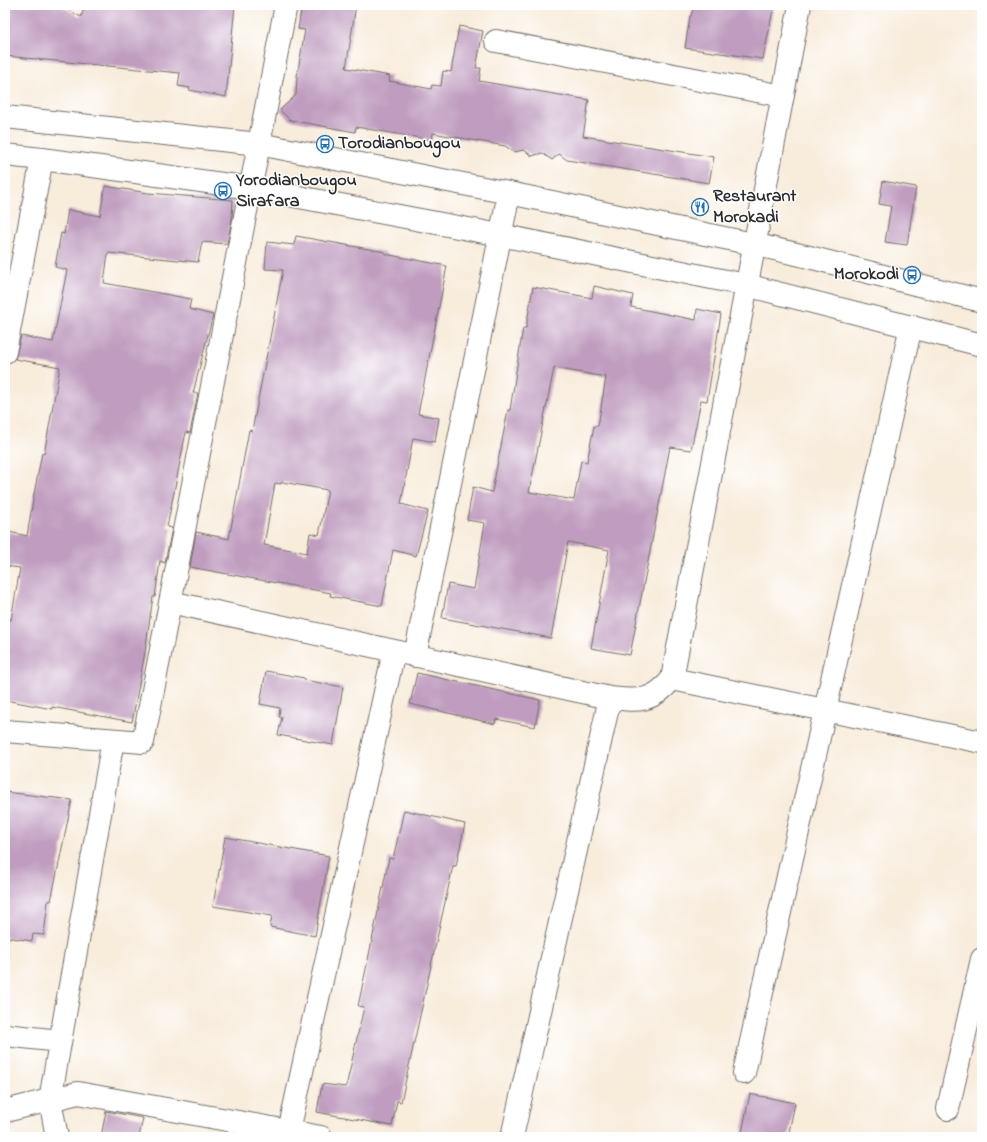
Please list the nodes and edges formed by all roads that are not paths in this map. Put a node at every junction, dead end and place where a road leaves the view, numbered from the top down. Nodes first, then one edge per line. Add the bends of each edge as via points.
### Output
1 (286, 5) edge
2 (800, 5) edge
3 (496, 41) dead end
4 (783, 96) junction
5 (5, 117) edge
6 (259, 144) junction
7 (5, 155) edge
8 (42, 159) junction
9 (251, 188) junction
10 (509, 193) junction
11 (500, 236) junction
12 (754, 244) junction
13 (746, 285) junction
14 (982, 301) edge
15 (911, 326) junction
16 (982, 345) edge
17 (5, 352) edge
18 (170, 602) junction
19 (394, 651) junction
20 (415, 656) junction
21 (672, 680) junction
22 (610, 698) junction
23 (825, 710) junction
24 (5, 731) edge
25 (113, 740) junction
26 (982, 742) edge
27 (982, 959) edge
28 (5, 1035) edge
29 (60, 1041) junction
30 (744, 1073) dead end
31 (50, 1100) junction
32 (948, 1109) dead end
33 (5, 1111) edge
34 (289, 1131) junction
35 (58, 1137) edge
36 (321, 1137) edge
37 (512, 1137) edge

1 - 6 street
2 - 4 street
3 - 4 street
4 - 12 street
5 - 6 street
6 - 9 street
6 - 10 street
7 - 8 street
8 - 9 street
8 - 17 street
9 - 11 street
9 - 18 street
10 - 11 street
10 - 12 street
11 - 13 street
11 - 20 street
12 - 13 street
12 - 14 street
13 - 15 street
13 - 21 street
15 - 16 street
15 - 23 street
18 - 19 street
18 - 25 street via 143,742
19 - 20 street
19 - 34 street
20 - 22 street
21 - 22 street via 663,690 651,697 633,701
21 - 23 street
22 - 37 street
23 - 26 street
23 - 30 street
24 - 25 street
25 - 29 street
27 - 32 street
28 - 29 street
29 - 31 street
31 - 33 street
31 - 34 street via 78,1092
31 - 35 street
34 - 36 street

